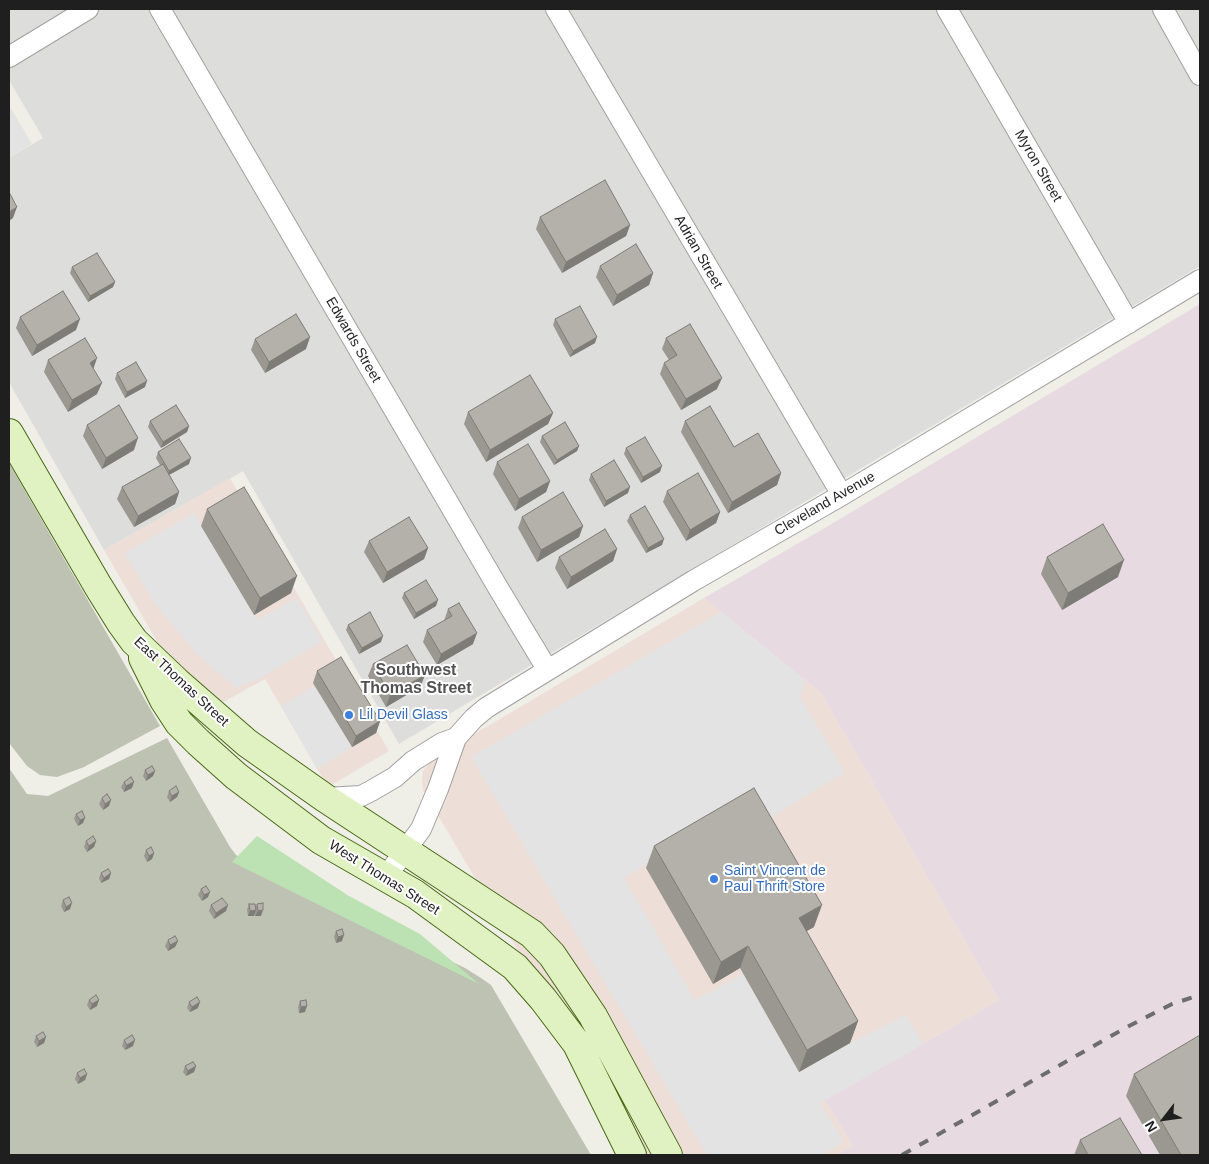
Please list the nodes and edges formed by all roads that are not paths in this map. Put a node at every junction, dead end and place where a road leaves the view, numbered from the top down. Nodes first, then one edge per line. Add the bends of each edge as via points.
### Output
1 (88, 9) edge
2 (160, 9) edge
3 (556, 9) edge
4 (949, 9) edge
5 (1163, 9) edge
6 (9, 57) edge
7 (1200, 75) edge
8 (1200, 280) edge
9 (1129, 323) junction
10 (9, 433) edge
11 (842, 495) junction
12 (134, 641) junction
13 (547, 670) junction
14 (456, 738) junction
15 (325, 798) junction
16 (407, 851) junction
17 (385, 878) junction
18 (632, 1155) edge
19 (668, 1155) edge

1 - 6 street
2 - 13 street, Edwards Street
3 - 11 street, Adrian Street
4 - 9 street, Myron Street
5 - 7 street
8 - 9 street, Cleveland Avenue
9 - 11 street, Cleveland Avenue
10 - 12 main road, East Thomas Street via 98,586
11 - 13 street, Cleveland Avenue
12 - 15 main road, East Thomas Street via 247,743
12 - 17 main road, West Thomas Street via 170,710 198,742 249,787 295,821
13 - 14 street, Cleveland Avenue via 486,708
14 - 15 street, Cleveland Avenue via 413,761 372,792 361,796
14 - 16 street, Cleveland Avenue via 421,829
15 - 16 main road
16 - 17 street, Cleveland Avenue
16 - 19 main road via 532,934 552,955 593,1016
17 - 18 main road, West Thomas Street via 415,894 515,967 577,1044

